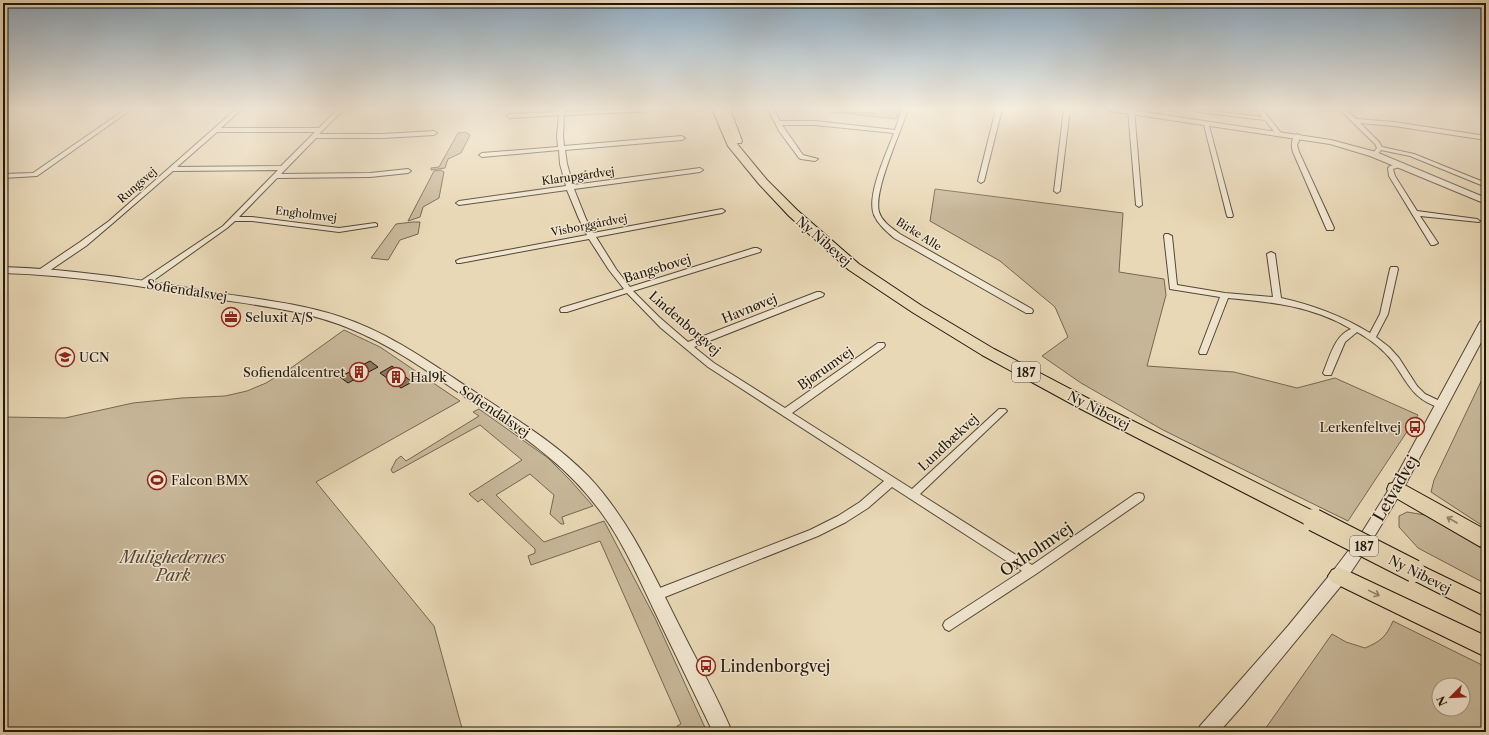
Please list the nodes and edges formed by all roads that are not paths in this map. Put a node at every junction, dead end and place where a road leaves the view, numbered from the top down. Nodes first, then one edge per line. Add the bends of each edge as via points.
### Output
1 (80, 143) edge
2 (200, 143) edge
3 (307, 143) edge
4 (561, 143) edge
5 (624, 143) edge
6 (732, 143) edge
7 (739, 143) edge
8 (792, 143) edge
9 (892, 143) edge
10 (990, 143) edge
11 (1063, 143) edge
12 (1134, 143) edge
13 (1211, 143) edge
14 (1295, 143) edge
15 (1336, 143) edge
16 (1377, 143) edge
17 (1380, 148) junction
18 (561, 149) junction
19 (1373, 154) junction
20 (482, 155) dead end
21 (814, 159) dead end
22 (747, 162) junction
23 (1400, 165) junction
24 (283, 168) junction
25 (171, 169) junction
26 (700, 170) dead end
27 (408, 171) dead end
28 (3, 176) edge
29 (276, 176) junction
30 (981, 181) dead end
31 (1486, 185) edge
32 (570, 188) junction
33 (1057, 191) dead end
34 (1486, 201) edge
35 (459, 203) dead end
36 (1139, 205) dead end
37 (722, 211) dead end
38 (1416, 213) junction
39 (1230, 216) dead end
40 (233, 219) junction
41 (1477, 221) dead end
42 (375, 225) dead end
43 (1330, 228) dead end
44 (592, 236) junction
45 (1168, 236) dead end
46 (1434, 242) dead end
47 (758, 250) dead end
48 (1271, 254) dead end
49 (460, 261) dead end
50 (1394, 269) dead end
51 (3, 270) edge
52 (43, 270) junction
53 (144, 283) junction
54 (628, 290) junction
55 (820, 294) dead end
56 (1225, 295) junction
57 (1277, 300) junction
58 (564, 310) dead end
59 (1029, 311) dead end
60 (1486, 322) edge
61 (1358, 329) junction
62 (1371, 337) junction
63 (881, 345) dead end
64 (687, 346) junction
65 (1203, 352) dead end
66 (1328, 373) dead end
67 (1441, 405) junction
68 (1002, 411) dead end
69 (785, 413) junction
70 (892, 481) junction
71 (1396, 489) junction
72 (913, 494) junction
73 (1139, 497) dead end
74 (1486, 540) edge
75 (1032, 571) junction
76 (1339, 576) junction
77 (656, 595) junction
78 (1486, 608) edge
79 (950, 625) dead end
80 (1486, 646) edge
81 (723, 732) edge
82 (1207, 732) edge

1 - 28 street via 35,175
2 - 25 street, Rungsvej
3 - 24 street
4 - 18 street, Lindenborgvej
5 - 18 street
6 - 22 highway, Ny Nibevej / 187
7 - 22 highway, Ny Nibevej / 187
8 - 21 street via 801,157
9 - 59 street, Birke Alle via 874,202 875,210 886,227 897,236
10 - 30 street
11 - 33 street
12 - 36 street
13 - 39 street
14 - 43 street via 1296,152
15 - 19 street
16 - 17 street
17 - 19 street
17 - 31 street via 1407,154
18 - 20 street
18 - 32 street, Lindenborgvej
19 - 23 street
22 - 78 highway, Ny Nibevej / 187, bridge via 765,185 793,213 848,262 917,309 988,352
23 - 34 street
23 - 38 street via 1390,169 1392,176
24 - 25 street
24 - 29 street
25 - 52 street, Rungsvej via 111,222
26 - 32 street, Klarupgårdvej
27 - 29 street via 370,175
29 - 40 street
32 - 35 street, Klarupgårdvej
32 - 44 street, Lindenborgvej
37 - 44 street, Visborggårdvej
38 - 41 street
38 - 46 street
40 - 42 street, Engholmvej via 339,230
40 - 53 street via 216,234
44 - 49 street, Visborggårdvej
44 - 54 street, Lindenborgvej
45 - 56 street via 1173,287
47 - 54 street, Bangsbovej
48 - 57 street
50 - 62 street via 1379,329
51 - 52 street, Sofiendalsvej
52 - 53 street, Sofiendalsvej
53 - 77 street, Sofiendalsvej via 315,313 357,327 403,350 528,433 584,480 614,519
54 - 58 street, Bangsbovej
54 - 64 street, Lindenborgvej via 648,312
55 - 64 street, Havnøvej
56 - 57 street
56 - 65 street
57 - 61 street via 1302,305
60 - 67 street, Letvadvej
61 - 62 street
61 - 66 street via 1340,341
62 - 67 street via 1396,360 1422,396
63 - 69 street, Bjørumvej
64 - 69 street, Lindenborgvej via 711,365
67 - 71 street, Letvadvej
68 - 72 street, Lundbækvej
69 - 70 street, Lindenborgvej
70 - 72 street, Lindenborgvej
70 - 77 street via 864,505 842,519
74 -> 71 highway
71 - 76 street, Letvadvej
72 - 75 street, Lindenborgvej
73 - 75 street, Oxholmvej
75 - 79 street, Oxholmvej
76 -> 80 highway
76 - 82 street, Letvadvej
77 - 81 street, Sofiendalsvej

